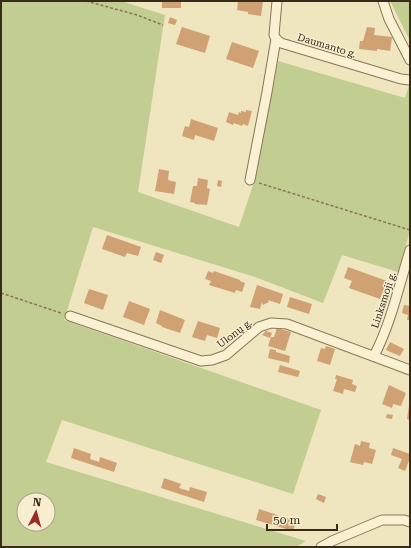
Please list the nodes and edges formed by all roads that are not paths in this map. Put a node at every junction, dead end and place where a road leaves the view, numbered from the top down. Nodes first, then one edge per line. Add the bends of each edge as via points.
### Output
1 (277, 1) edge
2 (383, 1) edge
3 (276, 39) junction
4 (410, 60) edge
5 (410, 80) edge
6 (250, 180) road end
7 (410, 250) edge
8 (70, 316) road end
9 (374, 356) junction
10 (410, 370) edge
11 (410, 522) edge
12 (321, 547) edge

1 - 3 street via 274,35
2 - 4 street via 389,19
3 - 5 street, Daumanto g. via 281,43 401,80
3 - 6 street
7 - 9 street, Linksmoji g. via 389,321
8 - 9 street, Ulonų g. via 201,361 226,355 259,327 272,323 287,324
9 - 10 street, Ulonų g.
11 - 12 street via 382,520

